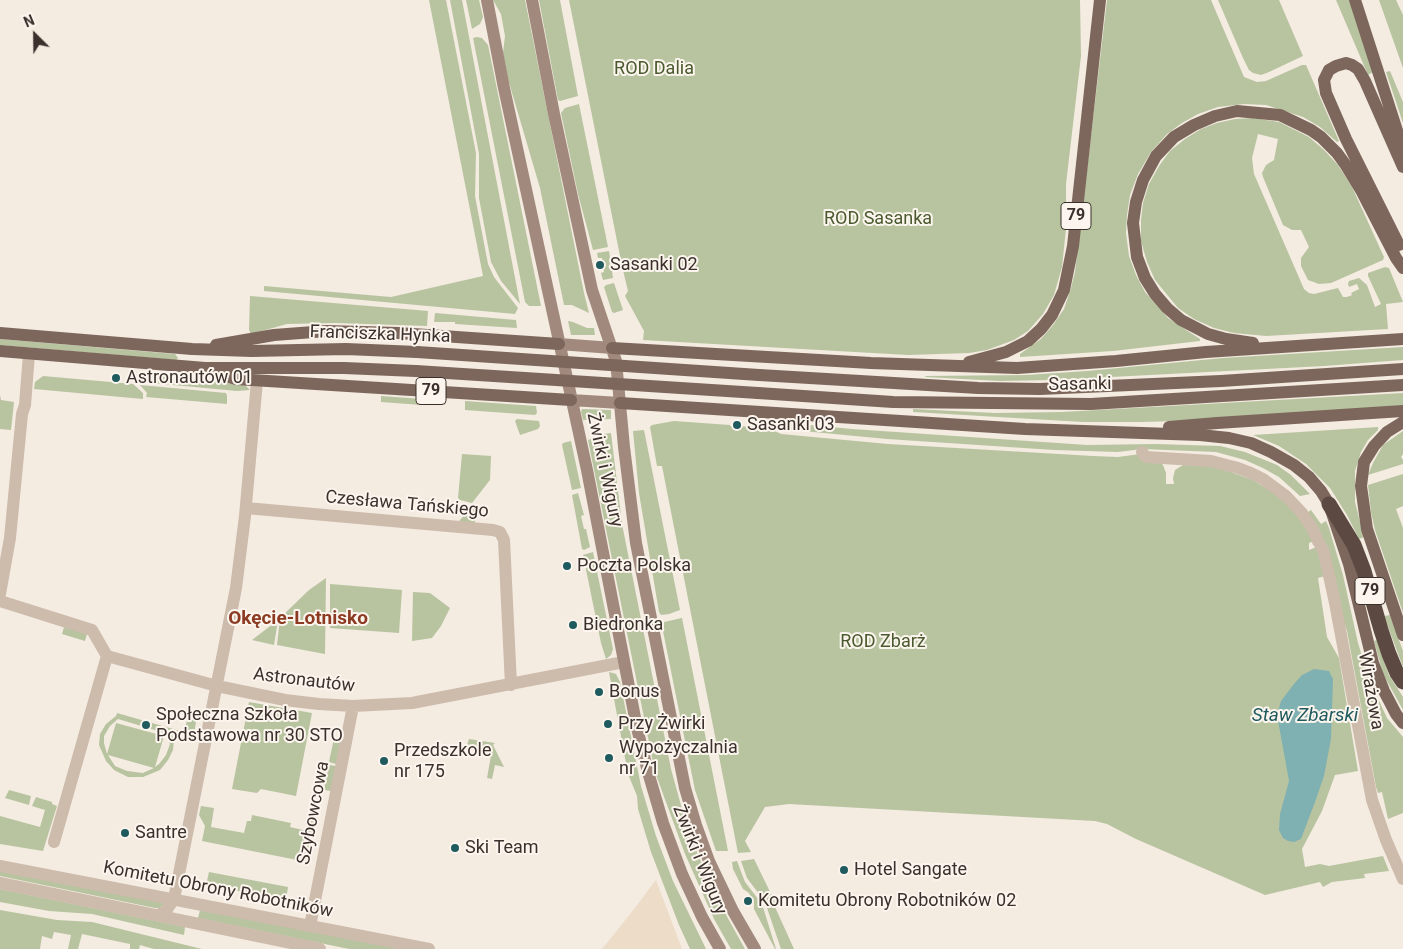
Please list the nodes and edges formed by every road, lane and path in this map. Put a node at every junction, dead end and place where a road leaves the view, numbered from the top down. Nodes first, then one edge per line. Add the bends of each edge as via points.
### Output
1 (487, 0) edge
2 (532, 0) edge
3 (1100, 0) edge
4 (1355, 0) edge
5 (1403, 149) edge
6 (1403, 167) edge
7 (1403, 254) edge
8 (1403, 268) edge
9 (0, 333) edge
10 (1403, 339) edge
11 (559, 344) junction
12 (1306, 345) junction
13 (612, 348) junction
14 (192, 349) junction
15 (0, 351) edge
16 (29, 354) junction
17 (954, 366) junction
18 (205, 368) junction
19 (1403, 369) edge
20 (759, 375) joint
21 (257, 380) junction
22 (1403, 385) edge
23 (758, 393) joint
24 (571, 400) junction
25 (620, 403) junction
26 (1403, 411) edge
27 (1403, 422) edge
28 (1144, 432) junction
29 (1142, 452) dead end
30 (1329, 504) junction
31 (246, 508) junction
32 (0, 594) edge
33 (0, 601) edge
34 (1403, 635) edge
35 (107, 656) junction
36 (624, 662) junction
37 (1403, 682) edge
38 (511, 685) junction
39 (217, 686) junction
40 (353, 706) junction
41 (1403, 723) edge
42 (54, 842) dead end
43 (0, 866) edge
44 (1403, 879) edge
45 (0, 883) edge
46 (174, 899) junction
47 (158, 916) junction
48 (310, 926) junction
49 (320, 949) edge
50 (429, 949) edge
51 (720, 949) edge
52 (755, 949) edge

1 - 11 main road
2 - 13 main road via 592,290
3 - 17 main road, 79 via 1073,246 1060,298 1047,322 1022,344 989,358
4 - 5 main road
6 - 7 main road via 1358,68 1346,63 1329,70 1324,80 1326,93
8 - 12 main road via 1345,164 1321,137 1306,127 1280,115 1236,111 1215,116 1174,137 1156,156 1136,202 1134,246 1150,288 1181,320 1208,334 1244,342
9 - 14 main road, Franciszka Hynka / 79
10 - 12 main road
11 - 13 main road, 79
11 - 14 main road, 79 via 327,331 261,337
11 - 24 main road, Żwirki i Wigury
12 - 17 main road via 1051,366
13 - 17 main road, 79
13 - 25 main road, Żwirki i Wigury
14 - 20 main road, Franciszka Hynka, bridge via 417,352
15 - 16 main road, Franciszka Hynka / 79
16 - 18 main road, Franciszka Hynka / 79
16 - 32 street via 10,538
18 - 21 main road, 79 via 236,379
18 - 23 main road, Franciszka Hynka, bridge via 416,371
19 - 20 main road, Sasanki via 1040,389
21 - 24 main road, 79
21 - 31 street
22 - 23 main road, Sasanki via 1091,404 903,402
24 - 25 main road, 79
24 - 36 main road, Żwirki i Wigury
25 - 28 main road, 79 via 1034,429
25 - 52 main road, Żwirki i Wigury via 636,543 685,788 716,876
26 - 28 main road via 1200,424
27 - 34 main road via 1374,446 1364,462 1360,486 1368,529
28 - 30 main road, 79 via 1200,434 1251,443 1294,465 1309,477
29 - 44 street, Wirażowa via 1146,457 1211,461 1251,473 1275,487 1308,521 1324,553 1372,800
30 - 37 highway, 79 via 1357,553 1389,654
30 - 41 main road via 1349,564 1373,664
31 - 38 street, Czesława Tańskiego via 500,532 504,540
31 - 39 street via 240,568
33 - 35 street via 92,630
35 - 39 street, Astronautów
35 - 42 street
36 - 38 street, Astronautów
36 - 51 main road, Żwirki i Wigury via 641,746 663,823 695,904
38 - 40 street, Astronautów via 412,703
39 - 40 street, Astronautów via 285,700
39 - 46 street
40 - 48 street, Szybowcowa
43 - 46 street, Komitetu Obrony Robotników
45 - 47 street, Komitetu Obrony Robotników
46 - 47 street
46 - 48 street, Komitetu Obrony Robotników
47 - 49 street, Komitetu Obrony Robotników
48 - 50 street, Komitetu Obrony Robotników

